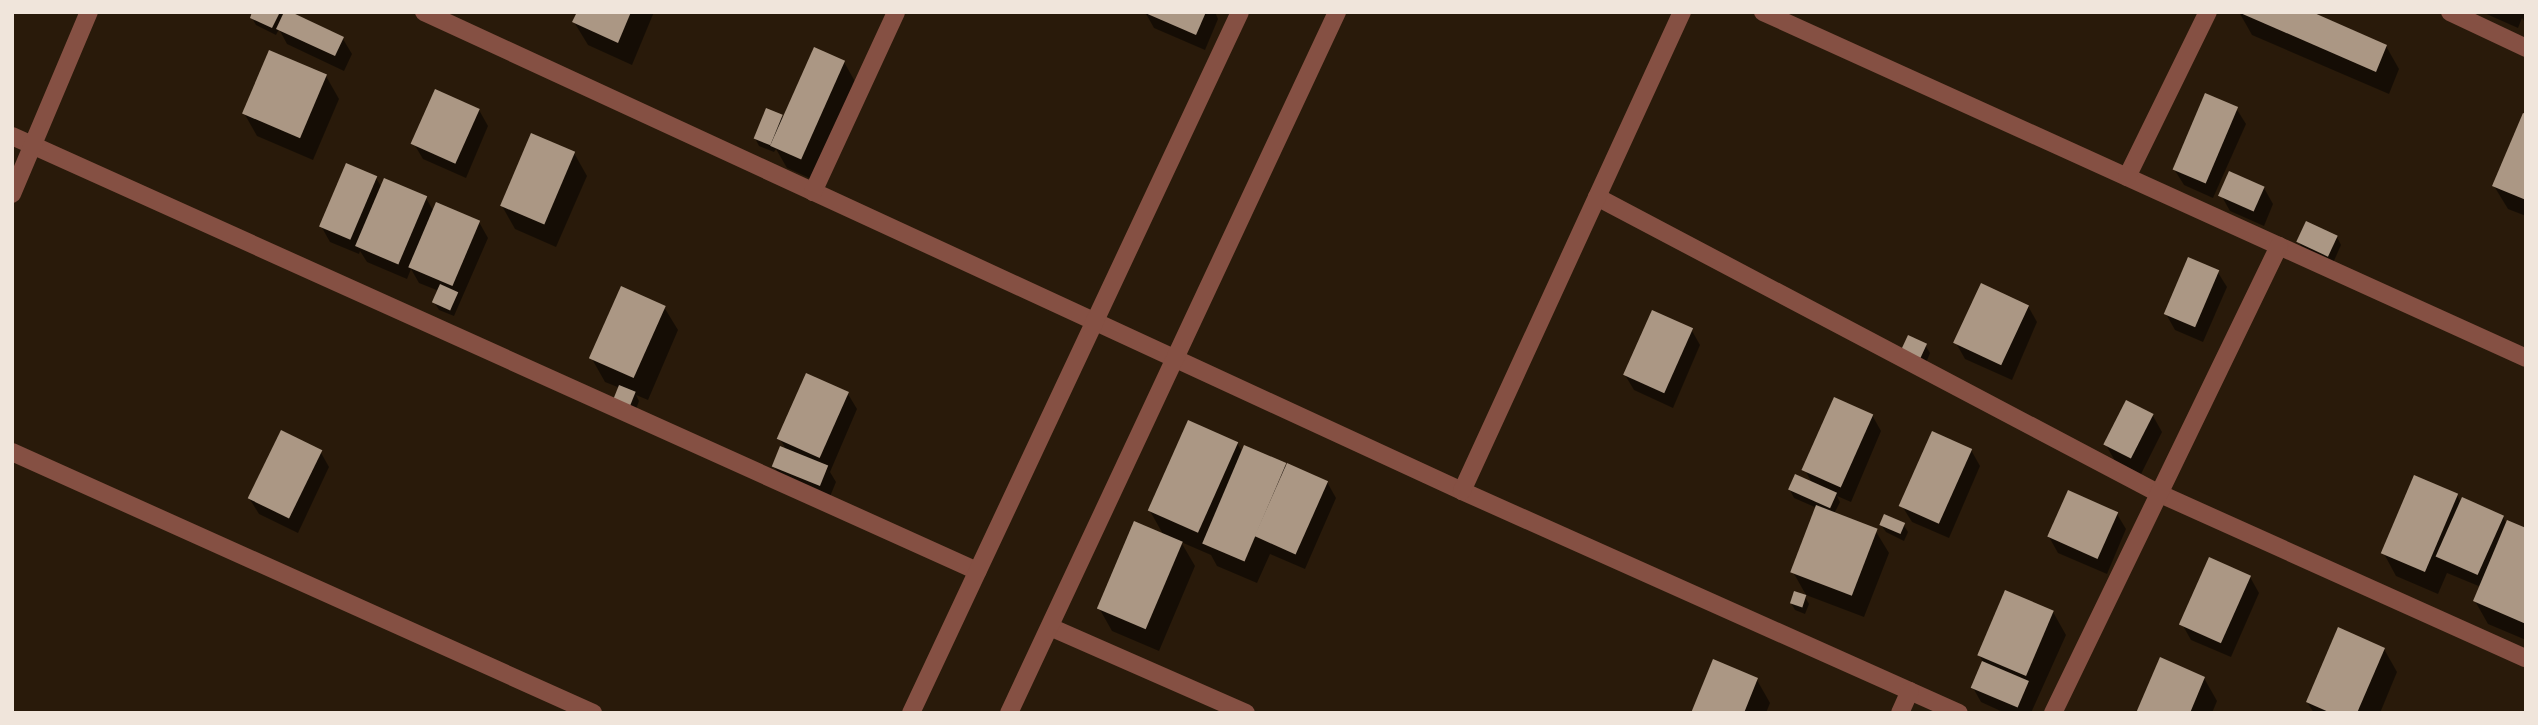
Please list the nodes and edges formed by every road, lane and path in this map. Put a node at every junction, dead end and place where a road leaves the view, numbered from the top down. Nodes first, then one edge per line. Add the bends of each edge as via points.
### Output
1 (89, 12) edge
2 (424, 12) edge
3 (896, 12) edge
4 (1240, 12) edge
5 (1337, 12) edge
6 (1682, 12) edge
7 (1763, 12) edge
8 (2208, 12) edge
9 (2450, 12) edge
10 (2526, 48) edge
11 (12, 136) edge
12 (32, 145) junction
13 (2127, 177) junction
14 (813, 192) junction
15 (12, 194) edge
16 (1597, 197) junction
17 (2279, 246) junction
18 (1094, 322) junction
19 (1177, 358) junction
20 (2526, 358) edge
21 (12, 452) edge
22 (1462, 492) junction
23 (2158, 494) junction
24 (977, 571) junction
25 (1050, 627) junction
26 (2526, 658) edge
27 (1910, 691) junction
28 (593, 713) edge
29 (911, 713) edge
30 (1009, 713) edge
31 (1246, 713) edge
32 (1900, 713) edge
33 (1959, 713) edge
34 (2053, 713) edge

1 - 12 street
2 - 14 street
3 - 14 street
4 - 18 street
5 - 19 street
6 - 16 street
7 - 13 street
8 - 13 street
9 - 10 street
11 - 12 street
12 - 15 street
12 - 24 street
13 - 17 street
14 - 18 street
16 - 22 street
16 - 23 street
17 - 20 street
17 - 23 street
18 - 19 street
18 - 24 street
19 - 22 street
19 - 25 street
21 - 28 street
22 - 27 street
23 - 26 street
23 - 34 street
24 - 29 street
25 - 30 street
25 - 31 street
27 - 32 street
27 - 33 street

